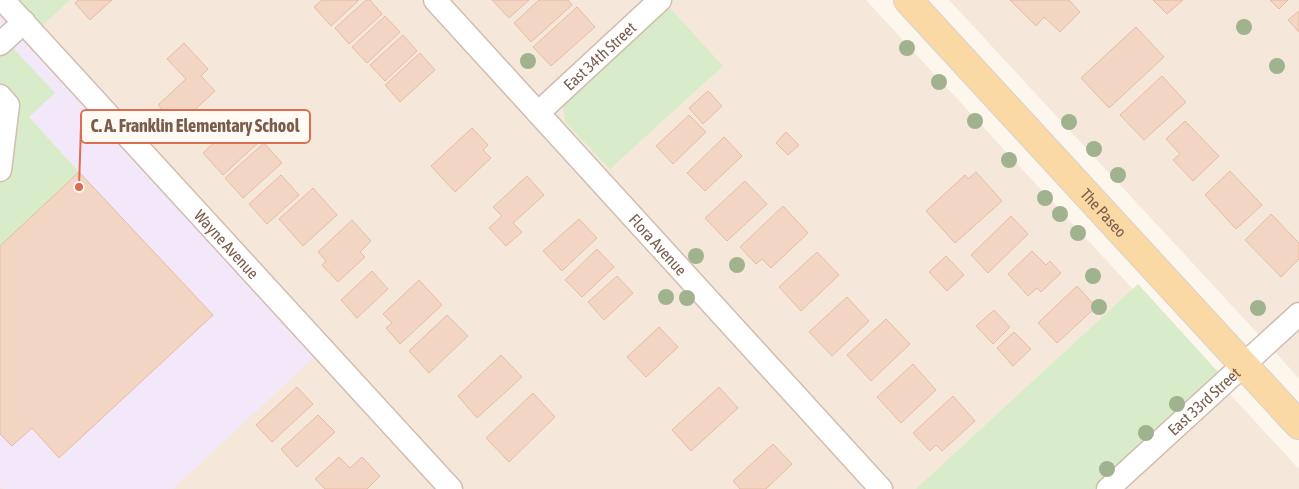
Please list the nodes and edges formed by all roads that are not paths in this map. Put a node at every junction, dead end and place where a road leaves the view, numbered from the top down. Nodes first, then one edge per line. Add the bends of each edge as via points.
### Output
1 (3, 0) edge
2 (435, 0) edge
3 (660, 0) edge
4 (908, 0) edge
5 (24, 22) junction
6 (0, 44) edge
7 (0, 96) edge
8 (538, 112) junction
9 (0, 170) edge
10 (1299, 314) edge
11 (1244, 364) junction
12 (1299, 425) edge
13 (451, 489) edge
14 (881, 489) edge
15 (1108, 489) edge

1 - 5 street, Wayne Avenue
2 - 8 street, Flora Avenue
3 - 8 street, East 34th Street
4 - 11 main road, The Paseo
5 - 6 street
5 - 13 street, Wayne Avenue
7 - 9 street via 8,105
8 - 14 street, Flora Avenue
10 - 11 street, East 33rd Street
11 - 12 main road, The Paseo
11 - 15 street, East 33rd Street

